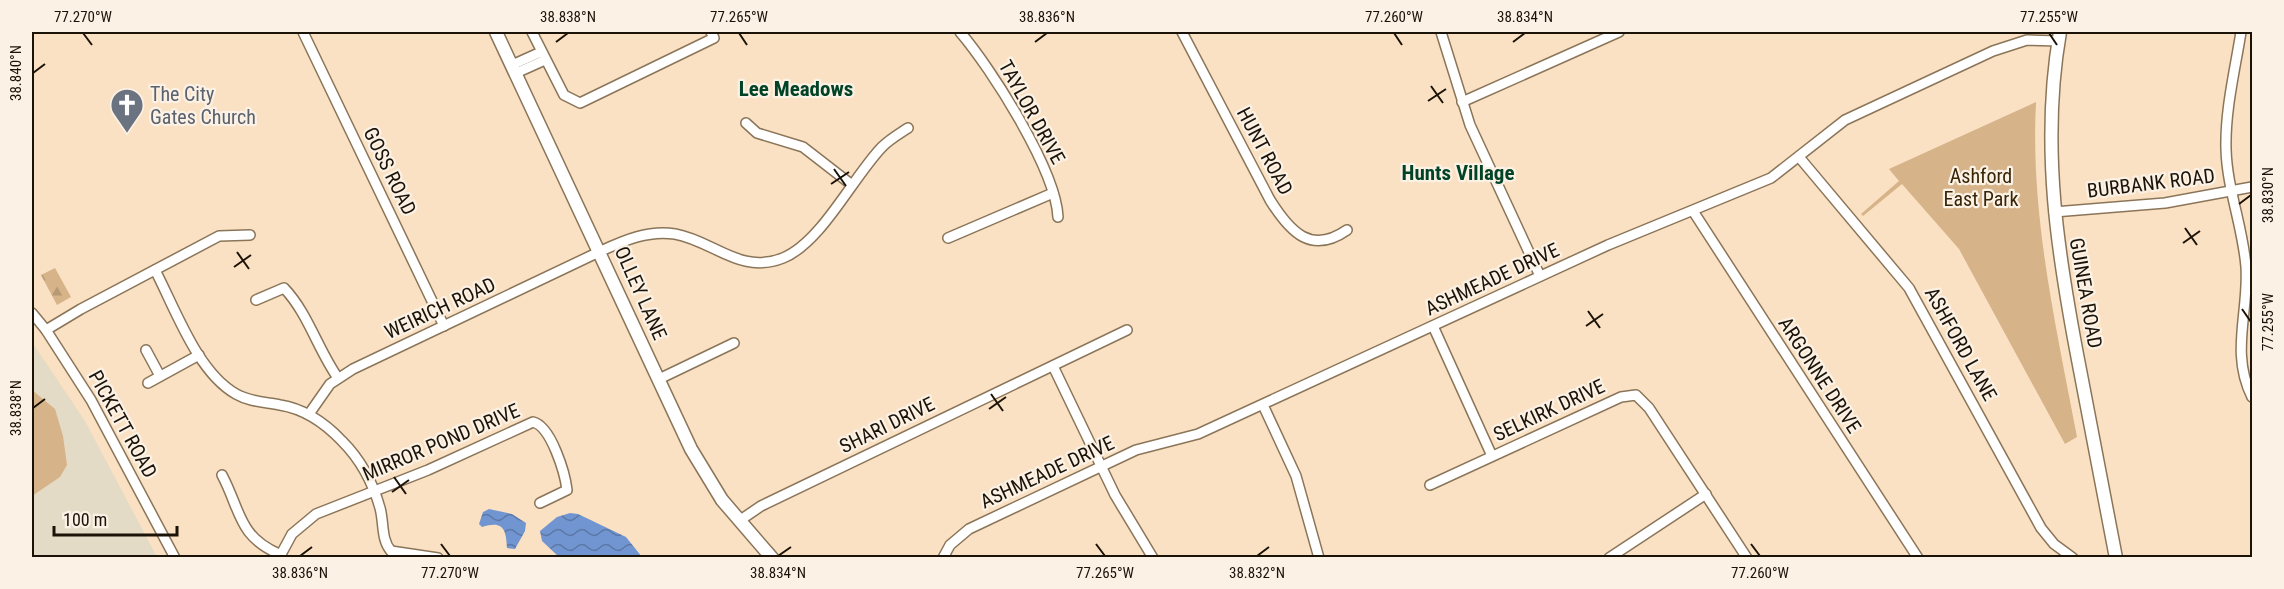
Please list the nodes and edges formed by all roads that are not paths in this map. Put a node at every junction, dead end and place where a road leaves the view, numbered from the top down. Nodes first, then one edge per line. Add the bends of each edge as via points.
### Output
1 (303, 32) edge
2 (496, 32) edge
3 (532, 32) edge
4 (711, 32) edge
5 (960, 32) edge
6 (1182, 32) edge
7 (1441, 32) edge
8 (1619, 32) edge
9 (2241, 32) edge
10 (2059, 36) edge
11 (543, 56) junction
12 (514, 69) junction
13 (1462, 102) junction
14 (746, 123) dead end
15 (908, 128) dead end
16 (1799, 157) junction
17 (852, 185) junction
18 (2253, 188) edge
19 (2232, 191) junction
20 (1053, 193) junction
21 (1693, 211) junction
22 (2054, 212) junction
23 (1058, 217) dead end
24 (1347, 230) dead end
25 (250, 235) dead end
26 (948, 238) dead end
27 (601, 251) junction
28 (155, 270) junction
29 (1540, 276) junction
30 (256, 300) dead end
31 (32, 313) edge
32 (444, 326) junction
33 (1433, 326) junction
34 (46, 330) junction
35 (1128, 330) dead end
36 (734, 343) dead end
37 (146, 351) dead end
38 (199, 355) junction
39 (1053, 366) junction
40 (160, 376) junction
41 (338, 378) junction
42 (659, 379) junction
43 (148, 383) dead end
44 (1639, 384) dead end
45 (1636, 395) junction
46 (2253, 397) edge
47 (1263, 405) junction
48 (309, 414) junction
49 (1492, 456) junction
50 (1101, 466) junction
51 (222, 475) dead end
52 (1430, 485) dead end
53 (374, 491) junction
54 (1706, 494) junction
55 (540, 503) dead end
56 (739, 520) junction
57 (390, 554) edge
58 (279, 556) edge
59 (1151, 557) edge
60 (175, 558) edge
61 (438, 558) edge
62 (772, 558) edge
63 (943, 558) edge
64 (1319, 558) edge
65 (1609, 558) edge
66 (1748, 558) edge
67 (1918, 558) edge
68 (2073, 558) edge
69 (2116, 558) edge

1 - 32 street, GOSS ROAD
2 - 12 main road, OLLEY LANE
3 - 11 street
4 - 11 street via 714,38 580,103 564,95
5 - 20 street, TAYLOR DRIVE via 999,84
6 - 24 street, HUNT ROAD via 1287,225 1317,241 1334,239
7 - 13 street
8 - 13 street
9 - 19 street via 2226,132
10 - 16 street, ASHMEADE DRIVE via 2027,40 1993,51 1845,120
10 - 22 main road, GUINEA ROAD via 2052,119
11 - 12 street
12 - 27 main road, OLLEY LANE
13 - 29 street
14 - 17 street via 757,133 803,147
15 - 17 street, WEIRICH ROAD via 882,147
16 - 21 street, ASHMEADE DRIVE via 1771,178
16 - 68 street, ASHFORD LANE via 1910,288 2041,528
17 - 27 street, WEIRICH ROAD via 807,242 776,261 739,261 693,239 665,233 640,235
18 - 19 street, BURBANK ROAD
19 - 22 street, BURBANK ROAD via 2165,202
19 - 46 street via 2246,268 2240,354
20 - 23 street, TAYLOR DRIVE
20 - 26 street
21 - 29 street, ASHMEADE DRIVE
21 - 67 street, ARGONNE DRIVE
22 - 69 main road, GUINEA ROAD via 2061,273
25 - 28 street via 219,236
27 - 32 street, WEIRICH ROAD
27 - 42 main road, OLLEY LANE
28 - 34 street
28 - 38 street
29 - 33 street, ASHMEADE DRIVE
30 - 41 street via 284,288 296,301 325,361
31 - 34 street, PICKETT ROAD
32 - 41 street, WEIRICH ROAD
33 - 47 street, ASHMEADE DRIVE
33 - 49 street
34 - 60 street, PICKETT ROAD via 91,400
35 - 39 street, SHARI DRIVE
36 - 42 street
37 - 40 street
38 - 40 street
38 - 48 street via 211,373 237,395
39 - 50 street
39 - 56 street, SHARI DRIVE
40 - 43 street
41 - 48 street, WEIRICH ROAD via 318,397
42 - 56 main road, OLLEY LANE via 706,477
44 - 45 street
45 - 49 street, SELKIRK DRIVE via 1621,397
45 - 54 street, SELKIRK DRIVE via 1649,408
47 - 50 street, ASHMEADE DRIVE via 1198,434 1136,450
47 - 64 street via 1296,476
48 - 53 street via 351,451
49 - 52 street, SELKIRK DRIVE
50 - 59 street
50 - 63 street, ASHMEADE DRIVE via 969,529 950,545
51 - 58 street via 247,531
53 - 55 street, MIRROR POND DRIVE via 536,422 546,433 563,468 567,490
53 - 57 street
53 - 58 street, MIRROR POND DRIVE via 309,518 292,534
54 - 65 street
54 - 66 street, SELKIRK DRIVE
56 - 62 main road, OLLEY LANE
57 - 61 street

